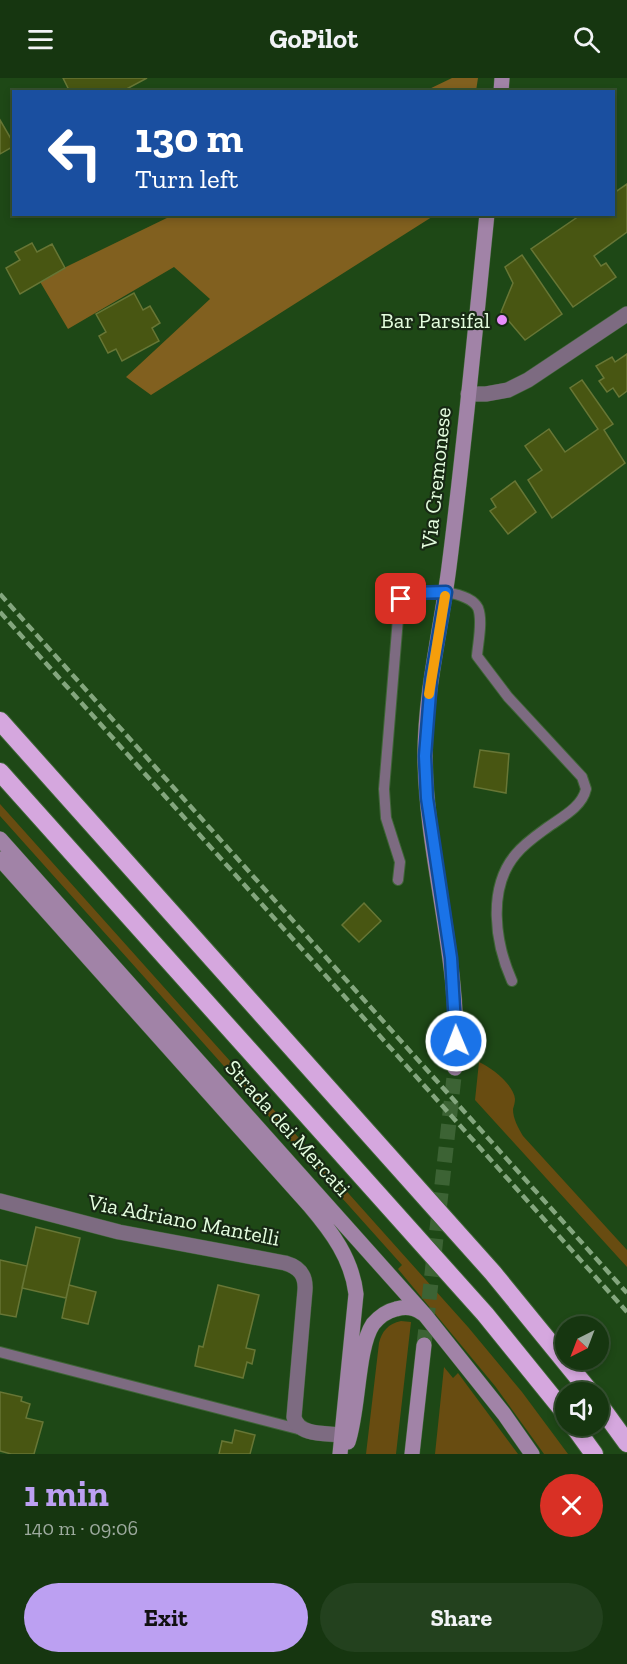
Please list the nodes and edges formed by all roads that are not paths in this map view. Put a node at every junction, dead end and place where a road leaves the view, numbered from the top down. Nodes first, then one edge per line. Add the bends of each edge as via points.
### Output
1 (488, 216) edge
2 (627, 314) edge
3 (468, 394) junction
4 (446, 592) junction
5 (0, 721) edge
6 (0, 772) edge
7 (0, 839) edge
8 (0, 860) edge
9 (398, 880) dead end
10 (512, 981) dead end
11 (455, 1068) tunnel mouth
12 (0, 1201) edge
13 (425, 1315) junction
14 (424, 1345) tunnel mouth
15 (0, 1352) edge
16 (583, 1382) edge
17 (555, 1400) edge
18 (609, 1418) edge
19 (302, 1430) junction
20 (342, 1435) junction
21 (581, 1436) edge
22 (627, 1443) edge
23 (342, 1454) edge
24 (412, 1454) edge
25 (532, 1454) edge
26 (594, 1454) edge

1 - 3 street, Via Cremonese
2 - 3 street via 528,380 508,390
3 - 4 street, Via Cremonese
4 - 9 lane via 407,594 399,606 384,789 388,825 400,862
4 - 10 lane via 468,598 476,605 477,656 508,697 582,777 586,789 580,803 523,846 507,867 497,924 502,957
4 - 11 street, Via Cremonese via 429,690 425,756 427,798 454,990
5 - 16 highway via 493,1273
6 - 17 highway via 468,1294
7 - 13 street, Strada dei Mercati
8 - 20 street, Strada dei Mercati via 309,1205 339,1244 357,1294
12 - 19 street, Via Adriano Mantelli via 119,1232 285,1263 297,1269 306,1284 294,1417
13 - 23 street via 412,1307 397,1309 382,1315 372,1326 352,1430
13 - 25 street, Strada dei Mercati
14 - 24 street
15 - 19 lane
18 - 22 highway
19 - 20 street
20 - 23 street, Strada dei Mercati
21 - 26 highway

